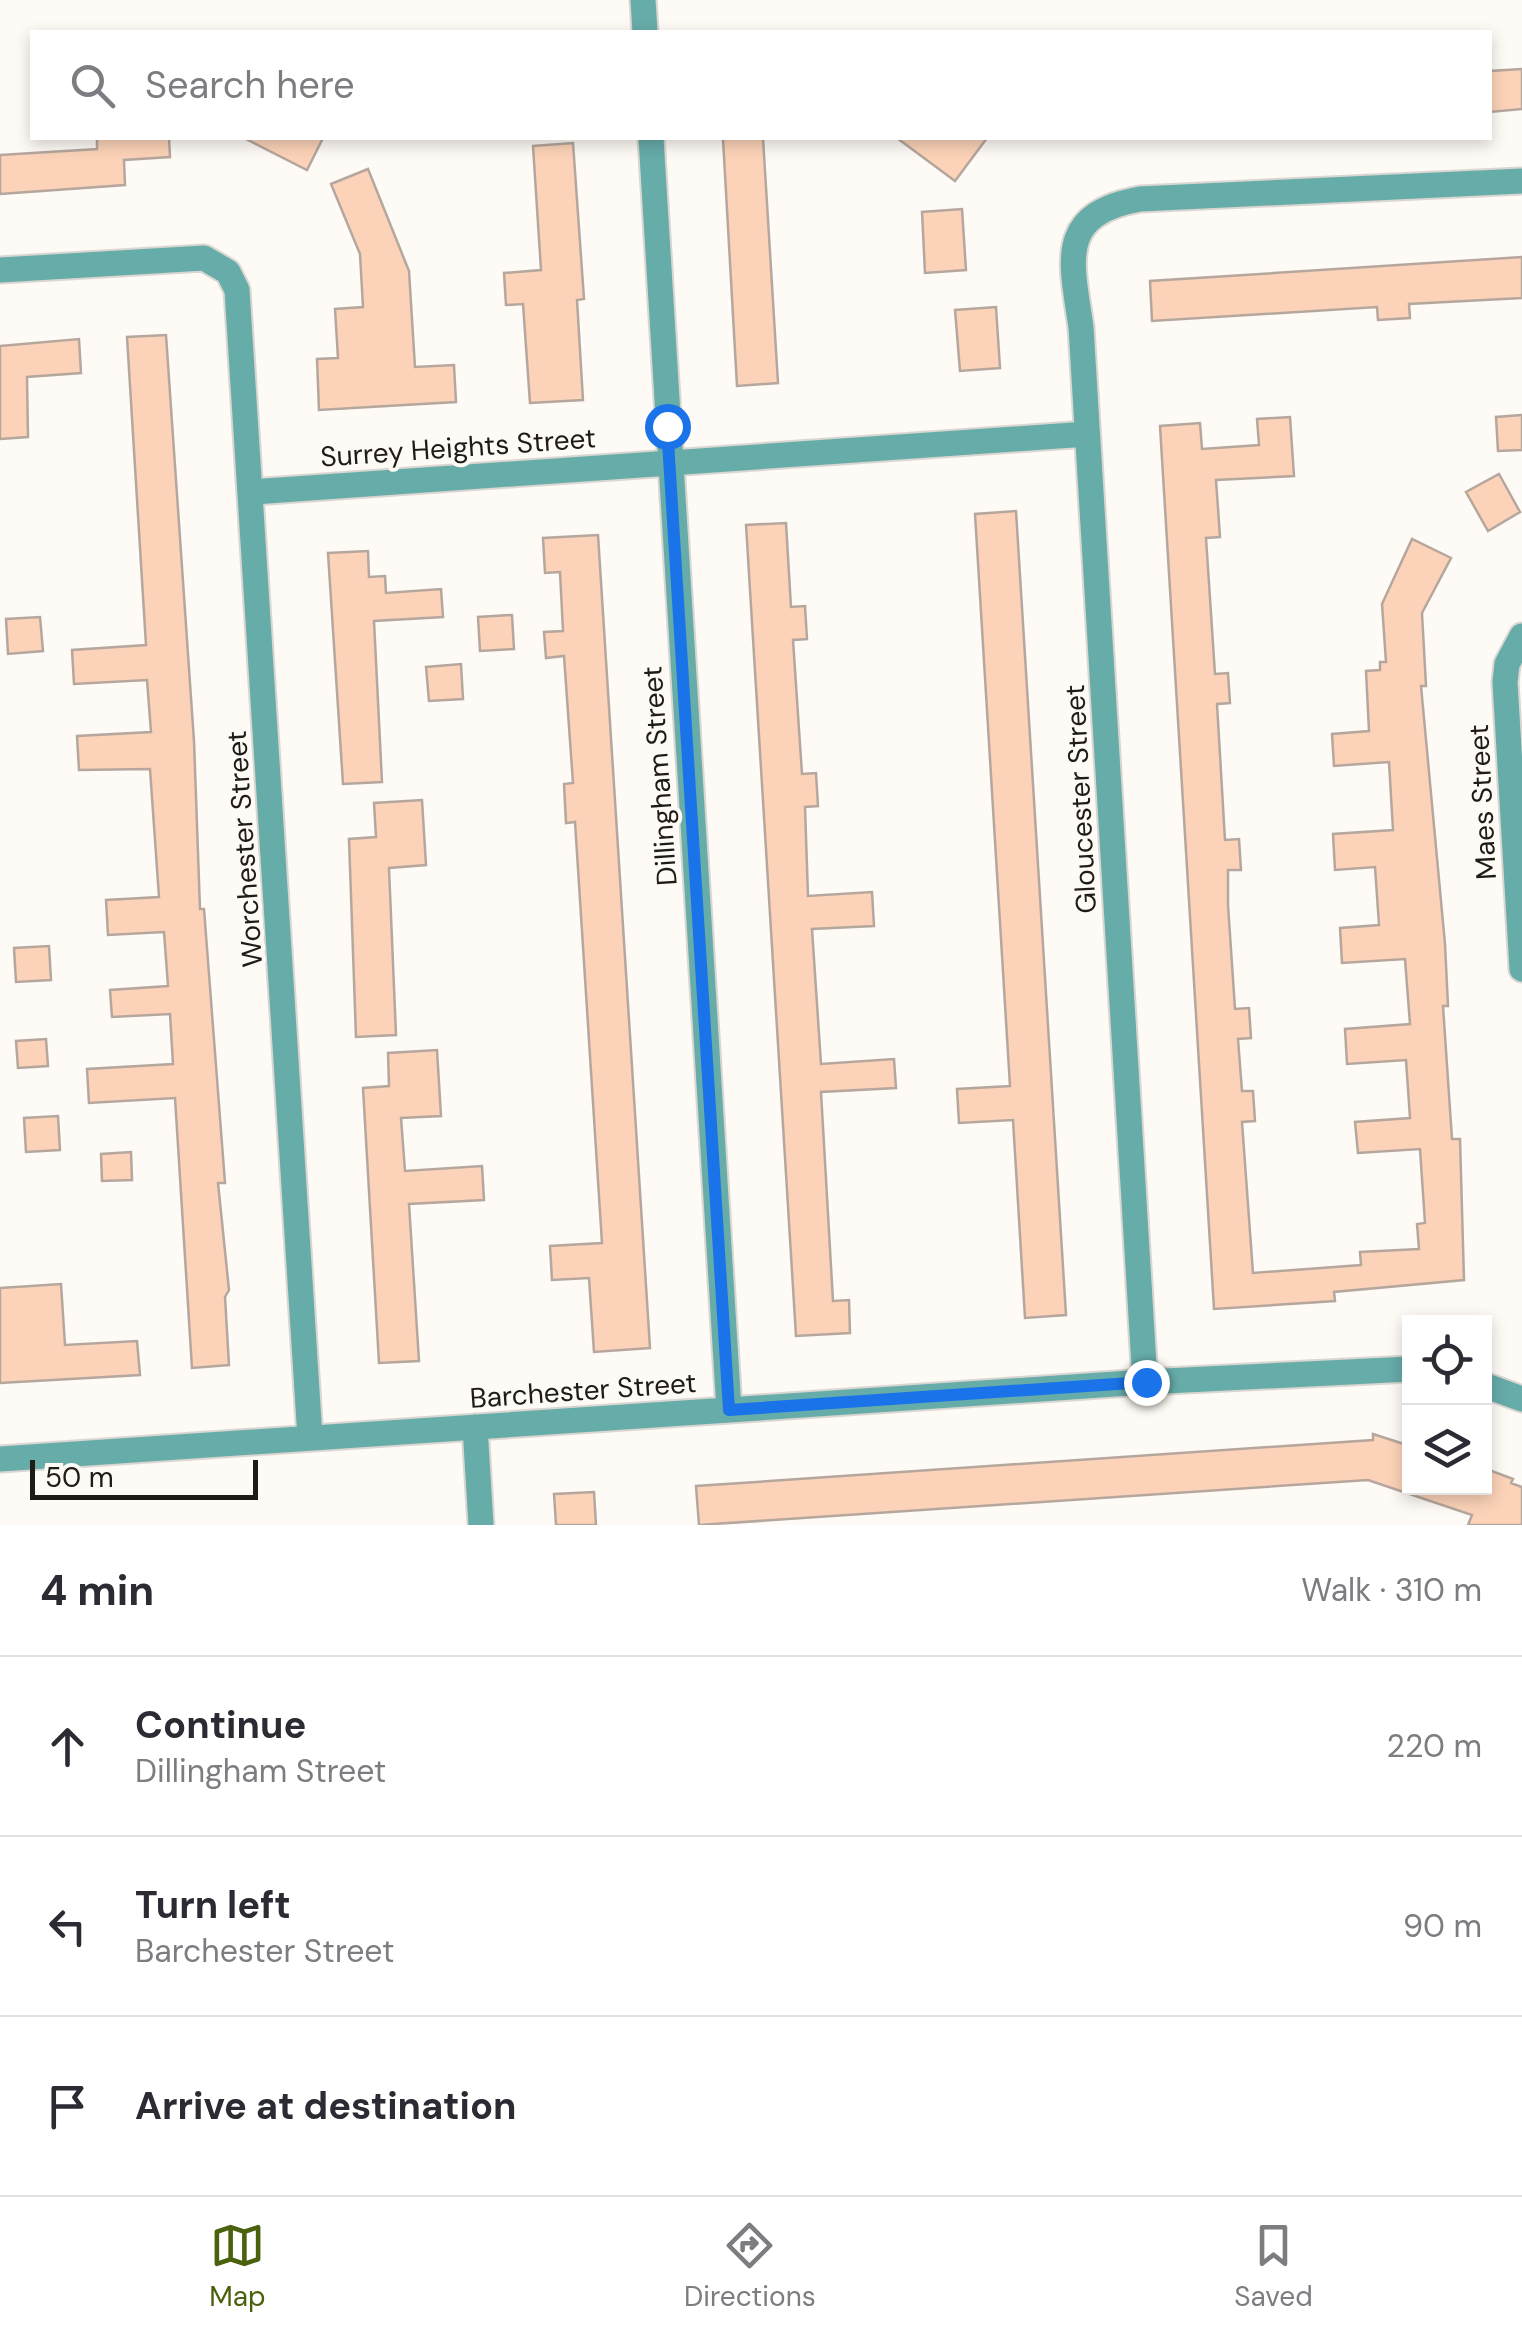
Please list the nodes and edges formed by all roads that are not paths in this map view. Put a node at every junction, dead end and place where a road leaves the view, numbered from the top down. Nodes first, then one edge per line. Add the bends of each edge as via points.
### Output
1 (643, 0) edge
2 (645, 30) edge
3 (651, 140) edge
4 (1522, 181) edge
5 (0, 270) edge
6 (1088, 434) junction
7 (669, 463) junction
8 (252, 492) junction
9 (1522, 636) edge
10 (1522, 969) edge
11 (1402, 1369) edge
12 (1146, 1382) junction
13 (1492, 1388) edge
14 (1522, 1399) edge
15 (729, 1410) junction
16 (475, 1427) junction
17 (310, 1438) junction
18 (0, 1458) edge
19 (481, 1525) edge

1 - 2 street
3 - 7 street, Dillingham Street
4 - 6 street, Gloucester Street via 1140,200 1088,217 1074,243 1072,268
5 - 8 street, Worchester Street via 186,257 218,264 238,290
6 - 7 street, Surrey Heights Street
6 - 12 street, Gloucester Street
7 - 8 street, Surrey Heights Street
7 - 15 street, Dillingham Street
8 - 17 street, Worchester Street
9 - 10 street, Maes Street via 1505,682
11 - 12 street, Barchester Street
12 - 15 street, Barchester Street
13 - 14 street
15 - 16 street, Barchester Street
16 - 17 street, Barchester Street
16 - 19 street
17 - 18 street, Barchester Street

